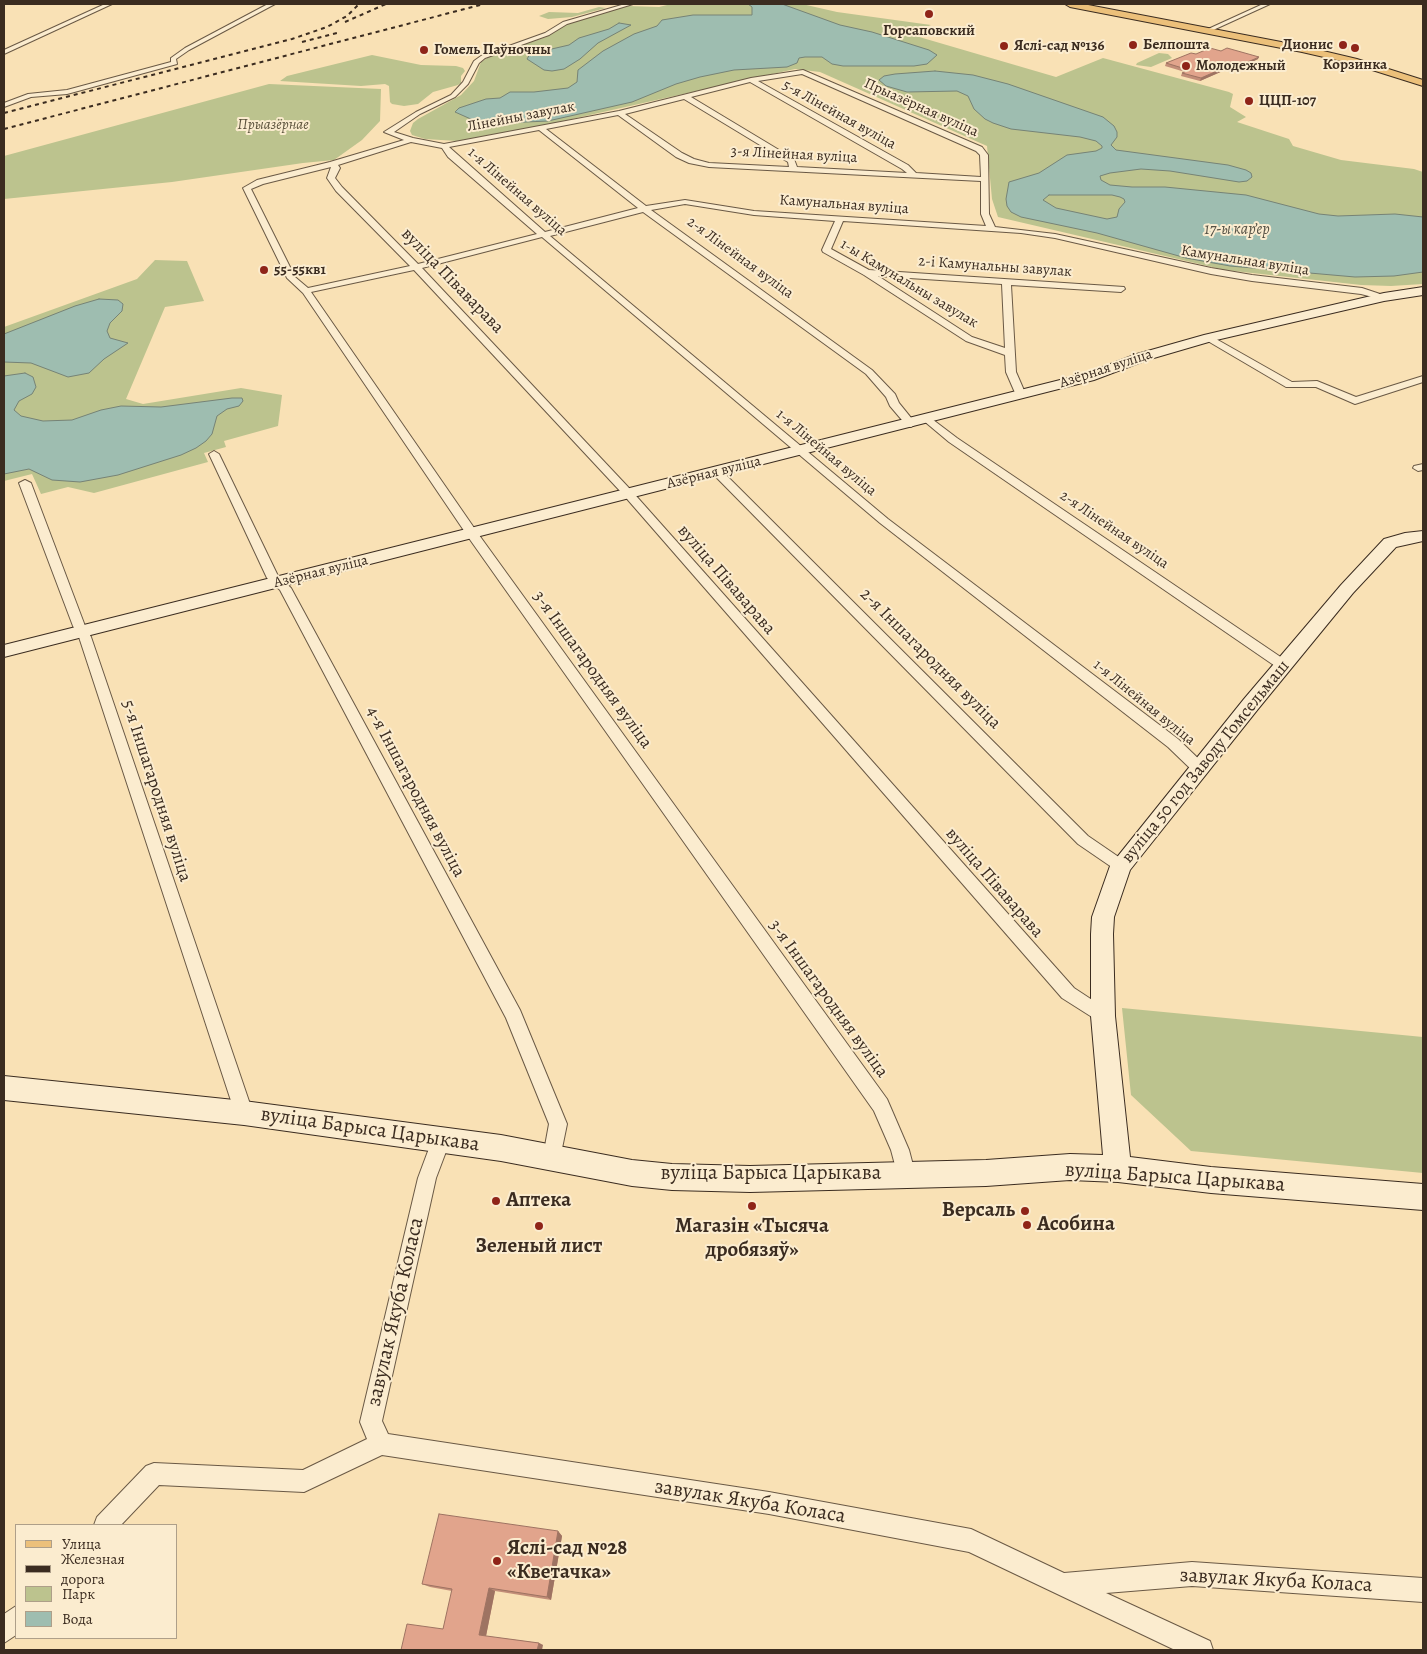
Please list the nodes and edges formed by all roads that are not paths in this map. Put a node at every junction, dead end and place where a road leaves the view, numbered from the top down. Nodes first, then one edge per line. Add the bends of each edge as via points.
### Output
1 (109, 4) edge
2 (272, 4) edge
3 (630, 4) edge
4 (1070, 4) edge
5 (1267, 4) edge
6 (1082, 5) edge
7 (1208, 30) junction
8 (4, 52) edge
9 (803, 72) joint
10 (750, 80) junction
11 (1423, 83) edge
12 (686, 97) junction
13 (4, 105) edge
14 (619, 113) junction
15 (540, 128) junction
16 (411, 140) junction
17 (444, 146) junction
18 (333, 164) junction
19 (794, 169) junction
20 (913, 175) junction
21 (983, 179) junction
22 (246, 188) joint
23 (644, 209) junction
24 (840, 219) junction
25 (991, 228) junction
26 (544, 235) junction
27 (416, 267) junction
28 (867, 273) junction
29 (1006, 281) junction
30 (1121, 289) dead end
31 (306, 291) junction
32 (1423, 291) edge
33 (1384, 296) junction
34 (1209, 338) junction
35 (1009, 353) junction
36 (1423, 379) edge
37 (1021, 395) junction
38 (928, 419) junction
39 (911, 424) junction
40 (801, 451) junction
41 (214, 454) dead end
42 (717, 472) junction
43 (25, 483) dead end
44 (628, 494) junction
45 (472, 533) junction
46 (1423, 536) edge
47 (279, 582) junction
48 (82, 632) junction
49 (4, 651) edge
50 (1283, 665) junction
51 (1200, 769) junction
52 (1121, 866) junction
53 (1103, 1016) junction
54 (4, 1088) edge
55 (244, 1113) junction
56 (441, 1141) junction
57 (552, 1157) junction
58 (1118, 1169) junction
59 (906, 1173) junction
60 (1423, 1197) edge
61 (381, 1444) junction
62 (106, 1524) edge
63 (1064, 1584) junction
64 (1423, 1590) edge
65 (15, 1619) edge
66 (4, 1631) edge
67 (1201, 1650) edge

1 - 8 street
2 - 13 street via 187,49 173,59 175,63 67,92 30,95
3 - 16 street via 564,23 547,34 483,56 476,62 466,83 453,96 388,132
4 - 6 main road
5 - 7 street
6 - 7 main road
7 - 11 main road via 1328,55
9 - 10 street, Лінейны завулак
9 - 21 street, Прыазёрная вуліца via 979,148 984,156
10 - 12 street, Лінейны завулак
10 - 20 street, 5-я Лінейная вуліца via 905,167
12 - 14 street, Лінейны завулак
12 - 19 street via 791,161
14 - 15 street, Лінейны завулак
14 - 19 street, 3-я Лінейная вуліца via 692,162
15 - 17 street, Лінейны завулак
15 - 23 street, 2-я Лінейная вуліца
16 - 17 street, Лінейны завулак
16 - 18 street, Лінейны завулак
17 - 26 street, 1-я Лінейная вуліца
18 - 22 street, Лінейны завулак
18 - 27 street, вуліца Піваварава via 336,168 331,178 339,189
19 - 20 street, 3-я Лінейная вуліца
20 - 21 street, 3-я Лінейная вуліца
21 - 25 street, Прыазёрная вуліца via 985,214
22 - 31 street, 3-я Іншагародняя вуліца via 290,278
23 - 24 street, Камунальная вуліца via 684,202 754,213
23 - 26 street, Камунальная вуліца
23 - 39 street, 2-я Лінейная вуліца via 869,372
24 - 25 street, Камунальная вуліца
24 - 28 street, 1-ы Камунальны завулак via 826,250
25 - 33 street, Камунальная вуліца via 1055,236 1210,271
26 - 27 street, Камунальная вуліца
26 - 40 street, 1-я Лінейная вуліца
27 - 31 street, Камунальная вуліца
27 - 44 street, вуліца Піваварава
28 - 29 street, 2-і Камунальны завулак
28 - 35 street, 1-ы Камунальны завулак via 969,339
29 - 30 street, 2-і Камунальны завулак
29 - 35 street
31 - 45 street, 3-я Іншагародняя вуліца
32 - 33 street, Азёрная вуліца
33 - 34 street, Азёрная вуліца
34 - 36 street via 1290,385 1317,384 1354,401
34 - 37 street, Азёрная вуліца
35 - 37 street via 1011,372
37 - 38 street, Азёрная вуліца
38 - 39 street, Азёрная вуліца
38 - 50 street, 2-я Лінейная вуліца via 953,440
39 - 40 street, Азёрная вуліца
40 - 42 street, Азёрная вуліца
40 - 51 street, 1-я Лінейная вуліца via 884,521 1173,743
41 - 47 street, 4-я Іншагародняя вуліца via 273,578
42 - 44 street, Азёрная вуліца
42 - 52 street, 2-я Іншагародняя вуліца via 1083,840
43 - 48 street, 5-я Іншагародняя вуліца
44 - 45 street, Азёрная вуліца
44 - 53 street, вуліца Піваварава via 1068,993
45 - 47 street, Азёрная вуліца
45 - 59 street, 3-я Іншагародняя вуліца via 881,1105
46 - 50 street, вуліца 50 год Заводу Гомсельмаш via 1390,543 1347,588
47 - 48 street, Азёрная вуліца
47 - 57 street, 4-я Іншагародняя вуліца via 514,1015 558,1124
48 - 49 street, Азёрная вуліца
48 - 55 street, 5-я Іншагародняя вуліца
50 - 51 street, вуліца 50 год Заводу Гомсельмаш
51 - 52 street, вуліца 50 год Заводу Гомсельмаш
52 - 53 street, вуліца 50 год Заводу Гомсельмаш via 1103,917
53 - 58 street, вуліца 50 год Заводу Гомсельмаш
54 - 55 street, вуліца Барыса Царыкава
55 - 56 street, вуліца Барыса Царыкава
56 - 57 street, вуліца Барыса Царыкава
56 - 61 street, завулак Якуба Коласа via 427,1178 371,1422
57 - 59 street, вуліца Барыса Царыкава via 632,1173 672,1176 750,1179
58 - 59 street, вуліца Барыса Царыкава
58 - 60 street, вуліца Барыса Царыкава
61 - 62 street via 304,1480 154,1474
61 - 63 street, завулак Якуба Коласа via 769,1503 971,1541
63 - 64 street, завулак Якуба Коласа via 1192,1574
63 - 67 street
65 - 66 street

